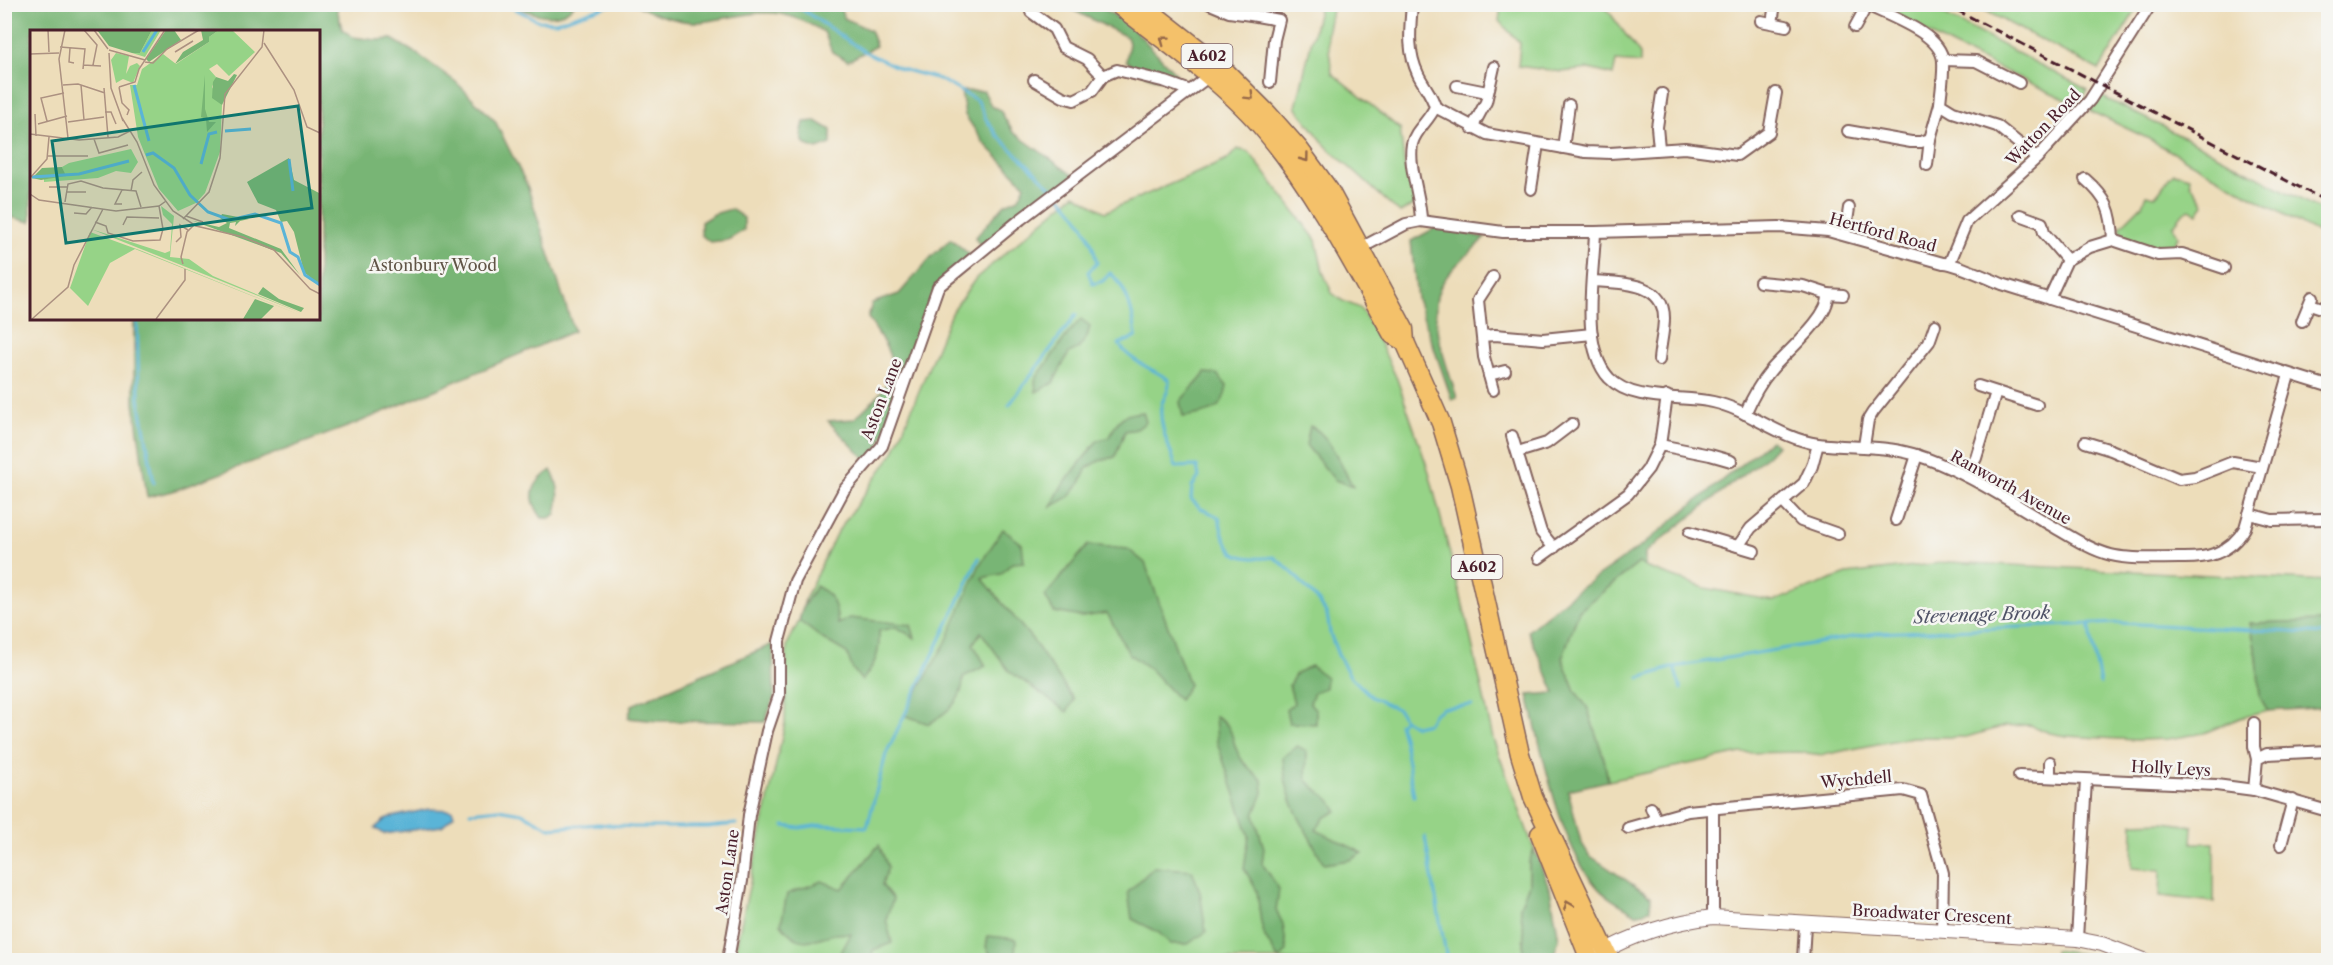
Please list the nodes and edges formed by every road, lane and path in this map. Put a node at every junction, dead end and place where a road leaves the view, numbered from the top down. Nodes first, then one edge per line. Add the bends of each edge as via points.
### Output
1 (1117, 4) edge
2 (1141, 4) edge
3 (1412, 4) edge
4 (1775, 4) edge
5 (2151, 4) edge
6 (1866, 5) edge
7 (1215, 6) edge
8 (1251, 10) edge
9 (1031, 12) dead end
10 (1786, 26) dead end
11 (1855, 27) dead end
12 (1943, 60) junction
13 (1494, 67) dead end
14 (1214, 72) junction
15 (1103, 76) junction
16 (1034, 80) dead end
17 (1270, 82) dead end
18 (2019, 83) dead end
19 (1457, 86) dead end
20 (1188, 90) junction
21 (1487, 92) junction
22 (1776, 93) dead end
23 (1662, 94) dead end
24 (1940, 104) junction
25 (1569, 105) dead end
26 (1435, 108) junction
27 (1472, 128) junction
28 (1848, 131) dead end
29 (1930, 139) junction
30 (1538, 144) junction
31 (1563, 148) junction
32 (1659, 148) junction
33 (2037, 158) junction
34 (1927, 165) dead end
35 (2085, 179) dead end
36 (1531, 189) dead end
37 (1849, 208) dead end
38 (2020, 215) dead end
39 (1421, 220) junction
40 (1595, 232) junction
41 (1845, 235) junction
42 (2113, 240) junction
43 (1354, 252) junction
44 (2067, 261) junction
45 (1950, 262) junction
46 (2224, 268) dead end
47 (1493, 277) dead end
48 (1592, 281) junction
49 (1760, 282) dead end
50 (1776, 283) junction
51 (1828, 294) junction
52 (1774, 295) dead end
53 (1843, 295) dead end
54 (2049, 299) junction
55 (2328, 310) edge
56 (2302, 321) dead end
57 (1935, 325) dead end
58 (1592, 334) junction
59 (1482, 336) junction
60 (1659, 360) dead end
61 (1505, 371) dead end
62 (1489, 375) junction
63 (2289, 375) junction
64 (1978, 386) dead end
65 (2328, 386) edge
66 (1493, 390) dead end
67 (1996, 392) junction
68 (1667, 396) junction
69 (2037, 405) dead end
70 (1745, 414) junction
71 (1572, 424) dead end
72 (1512, 436) dead end
73 (2085, 442) dead end
74 (1818, 444) junction
75 (1660, 445) junction
76 (1864, 446) junction
77 (1518, 452) junction
78 (1917, 455) junction
79 (1731, 461) dead end
80 (2262, 467) junction
81 (1966, 476) junction
82 (1783, 502) junction
83 (2249, 514) junction
84 (2328, 519) edge
85 (1896, 520) dead end
86 (1690, 532) dead end
87 (1838, 534) dead end
88 (1738, 546) junction
89 (1554, 548) junction
90 (1754, 551) dead end
91 (1539, 558) dead end
92 (2254, 723) dead end
93 (2326, 754) edge
94 (2257, 759) junction
95 (2050, 762) dead end
96 (2019, 776) dead end
97 (2050, 777) junction
98 (2086, 780) junction
99 (2254, 790) junction
100 (1533, 797) junction
101 (2293, 800) junction
102 (1651, 807) dead end
103 (1713, 808) junction
104 (2328, 811) edge
105 (1656, 819) junction
106 (1628, 828) dead end
107 (2281, 844) dead end
108 (1713, 917) junction
109 (1805, 924) junction
110 (1942, 931) junction
111 (2077, 939) junction
112 (1608, 955) edge
113 (728, 960) edge
114 (1590, 960) edge
115 (1803, 960) edge
116 (2144, 960) edge

14 -> 1 highway, A602
2 - 14 highway, A602
3 - 26 street via 1411,57
4 - 10 street via 1766,22
5 - 33 street, Watton Road via 2090,100
6 - 11 street
6 - 12 street via 1929,36
7 - 8 street
8 - 17 street via 1279,20
9 - 15 street via 1058,26 1063,46 1087,59
12 - 18 street via 1976,61
12 - 24 street
13 - 21 street
14 - 20 street, Aston Lane
14 - 43 highway, A602 via 1267,113 1299,149 1329,190
15 - 16 street via 1092,91 1074,100
15 - 20 street via 1117,70
19 - 21 street
20 - 113 street, Aston Lane via 938,287 882,446 844,489 795,581 779,641 779,696 767,731 749,815
21 - 27 street
22 - 32 street via 1768,132 1737,154
23 - 32 street via 1657,127
24 - 29 street
24 - 33 street via 1997,126
25 - 31 street via 1560,120
26 - 27 street
26 - 39 street via 1412,144
27 - 30 street
28 - 29 street via 1911,142
29 - 34 street
30 - 31 street
30 - 36 street via 1538,171
31 - 32 street via 1610,153
33 - 45 street, Watton Road via 1967,220
35 - 42 street via 2110,207
37 - 41 street
38 - 44 street via 2042,223 2044,232
39 - 40 street, Hertford Road via 1503,232
39 - 43 street, Hertford Road
40 - 41 street, Hertford Road via 1779,227
40 - 48 street, Ranworth Avenue
41 - 45 street, Hertford Road
42 - 44 street via 2090,247
42 - 46 street via 2158,255 2182,254
43 - 100 highway, A602 via 1386,309 1393,335 1405,342 1441,423 1460,486
44 - 54 street
45 - 54 street, Hertford Road
47 - 59 street via 1473,299
48 - 58 street, Ranworth Avenue
48 - 60 street via 1643,286 1654,293 1663,306 1664,318 1655,342
49 - 50 street
50 - 51 street
50 - 52 street
51 - 53 street
51 - 70 street via 1819,317 1756,389
54 - 63 street, Hertford Road
55 - 56 street via 2311,300
57 - 76 street via 1929,342 1868,420
58 - 59 street via 1543,339
58 - 68 street, Ranworth Avenue via 1600,365 1614,383 1631,392
59 - 62 street
61 - 62 street
62 - 66 street
63 - 65 street, Hertford Road
63 - 80 street, Ranworth Avenue
64 - 67 street
67 - 69 street
67 - 81 street via 1976,458
68 - 70 street, Ranworth Avenue via 1718,403
68 - 75 street
70 - 74 street, Ranworth Avenue via 1780,433
71 - 77 street via 1557,429 1541,445
72 - 77 street
73 - 80 street via 2097,450 2179,478 2195,477 2233,462
74 - 76 street, Ranworth Avenue
74 - 82 street via 1808,478
75 - 79 street via 1708,460
75 - 89 street via 1648,469 1628,494
76 - 78 street, Ranworth Avenue
77 - 89 street via 1540,532
78 - 81 street, Ranworth Avenue
78 - 85 street
80 - 83 street, Ranworth Avenue
81 - 83 street, Ranworth Avenue via 2067,535 2110,555 2197,559 2216,554 2236,541
82 - 87 street via 1801,521
82 - 88 street via 1751,528
83 - 84 street via 2272,520
86 - 88 street
88 - 90 street
89 - 91 street
92 - 94 street
93 - 94 street via 2273,753
94 - 99 street
95 - 97 street
96 - 97 street, Holly Leys
97 - 98 street, Holly Leys
98 - 99 street, Holly Leys via 2208,784
98 - 111 street
99 - 101 street, Holly Leys
100 - 112 highway, A602
114 -> 100 highway, A602 via 1540,839
101 - 104 street, Holly Leys
101 - 107 street
102 - 105 street
103 - 105 street, Wychdell
103 - 108 street
103 - 110 street, Wychdell via 1903,790 1921,795 1943,873
105 - 106 street, Wychdell
108 - 109 street, Broadwater Crescent
108 - 112 street, Broadwater Crescent via 1659,927
109 - 110 street, Broadwater Crescent
109 - 115 street
110 - 111 street, Broadwater Crescent
111 - 116 street, Broadwater Crescent
112 - 114 street, Broadwater Crescent

